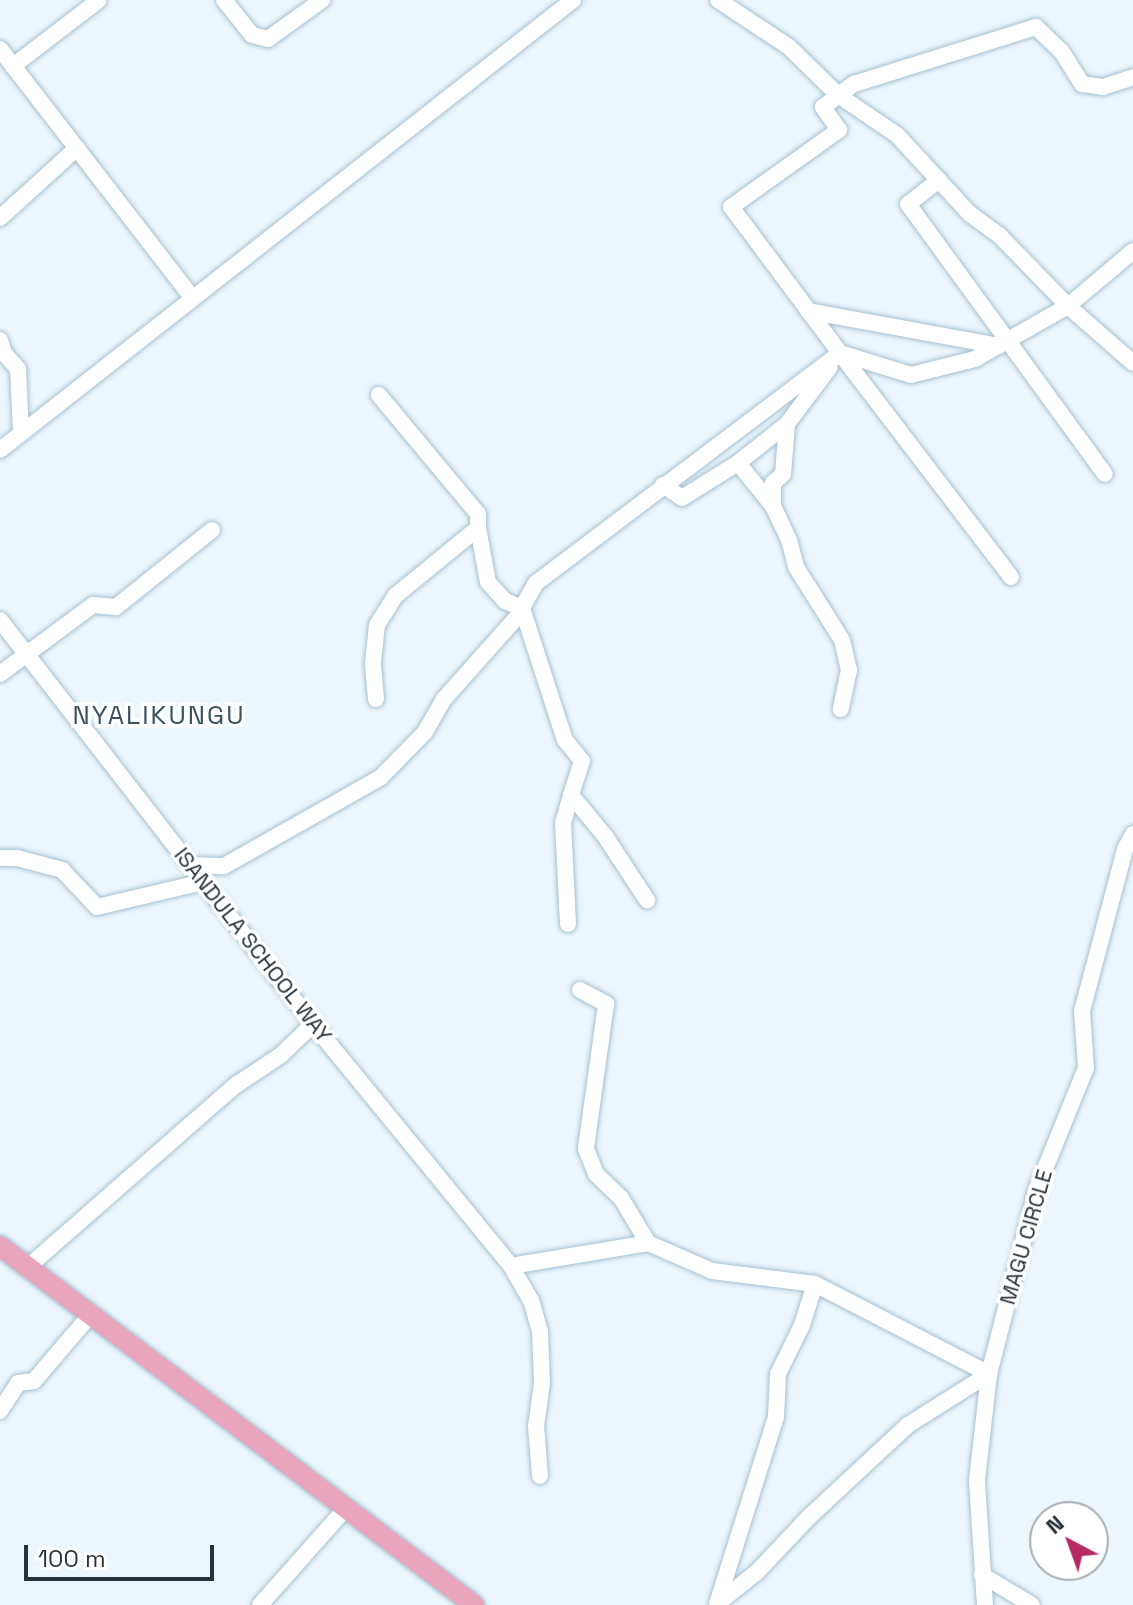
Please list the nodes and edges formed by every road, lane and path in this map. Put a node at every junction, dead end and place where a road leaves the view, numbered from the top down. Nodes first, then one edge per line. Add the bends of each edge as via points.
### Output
1 (99, 0) edge
2 (224, 0) edge
3 (322, 0) edge
4 (573, 0) edge
5 (718, 0) edge
6 (0, 49) edge
7 (13, 66) junction
8 (1133, 77) edge
9 (838, 95) junction
10 (77, 148) junction
11 (939, 180) junction
12 (0, 218) edge
13 (1133, 251) edge
14 (192, 297) junction
15 (1068, 306) junction
16 (808, 311) junction
17 (0, 340) edge
18 (1004, 343) junction
19 (840, 353) junction
20 (1133, 363) edge
21 (379, 395) dead end
22 (787, 424) junction
23 (21, 433) junction
24 (0, 450) edge
25 (738, 463) junction
26 (1105, 474) dead end
27 (663, 485) junction
28 (773, 506) junction
29 (478, 528) junction
30 (212, 530) dead end
31 (1011, 577) dead end
32 (522, 608) junction
33 (0, 620) edge
34 (25, 653) junction
35 (0, 674) edge
36 (376, 699) dead end
37 (841, 709) dead end
38 (571, 795) junction
39 (1133, 834) edge
40 (0, 858) edge
41 (190, 865) junction
42 (203, 882) junction
43 (647, 900) dead end
44 (568, 924) dead end
45 (580, 990) dead end
46 (313, 1024) junction
47 (648, 1243) junction
48 (0, 1246) edge
49 (29, 1266) junction
50 (511, 1266) junction
51 (815, 1284) junction
52 (91, 1314) junction
53 (989, 1374) junction
54 (0, 1411) edge
55 (540, 1476) dead end
56 (346, 1508) junction
57 (982, 1575) junction
58 (717, 1604) edge
59 (260, 1605) edge
60 (474, 1605) edge
61 (985, 1605) edge
62 (1032, 1605) edge

1 - 7 street
2 - 3 street via 252,35 268,39
4 - 14 street
5 - 9 street via 789,47
6 - 7 street
7 - 10 street
8 - 9 street via 1103,87 1082,84 1062,52 1036,27 854,84
9 - 11 street via 897,135
9 - 16 street via 823,107 839,130 731,207
10 - 12 street
10 - 14 street
11 - 15 street
11 - 18 street via 908,204
13 - 15 street
14 - 23 street
15 - 18 street
15 - 20 street
16 - 18 street
16 - 19 street
17 - 23 street via 18,369
18 - 19 street via 975,359 911,375
18 - 26 street
19 - 22 street
19 - 27 street
19 - 31 street
21 - 29 street via 469,499 478,514
22 - 25 street
22 - 28 street via 783,474 773,483
23 - 24 street
25 - 27 street via 682,498
25 - 28 street
27 - 32 street via 536,583
28 - 37 street via 796,567 842,640 849,670
29 - 32 street via 488,582 505,601
29 - 36 street via 395,596 377,625
30 - 34 street via 116,607 93,605
32 - 38 street via 565,740 582,761
32 - 41 street via 444,699 425,732 381,777 224,866
33 - 34 street, ISANDULA SCHOOL WAY
34 - 35 street
34 - 41 street, ISANDULA SCHOOL WAY
38 - 43 street
38 - 44 street via 563,823
39 - 53 street, MAGU CIRCLE via 1082,1011 1086,1068 1036,1191
40 - 42 street via 62,870 97,907
41 - 42 street, ISANDULA SCHOOL WAY
42 - 46 street, ISANDULA SCHOOL WAY
45 - 47 street via 606,1004 586,1149 596,1174 621,1198
46 - 49 street
46 - 50 street, ISANDULA SCHOOL WAY
47 - 50 street
47 - 51 street via 712,1271
48 - 49 main road
49 - 52 main road
50 - 55 street, ISANDULA SCHOOL WAY via 531,1300 540,1332
51 - 53 street
51 - 58 street via 778,1374 776,1417
52 - 54 street via 34,1381 18,1383
52 - 56 main road
53 - 57 street, MAGU CIRCLE via 977,1480
53 - 58 street via 908,1425 757,1572
56 - 59 street
56 - 60 main road
57 - 61 street, MAGU CIRCLE
57 - 62 street

